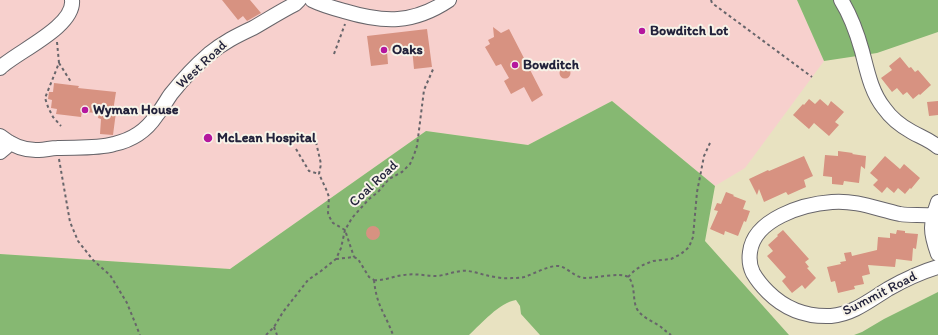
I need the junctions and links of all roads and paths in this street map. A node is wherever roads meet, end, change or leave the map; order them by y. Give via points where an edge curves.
1 (72, 0) edge
2 (299, 0) edge
3 (312, 0) edge
4 (449, 0) edge
5 (711, 0) edge
6 (841, 0) edge
7 (346, 20) dead end
8 (56, 27) junction
9 (334, 54) dead end
10 (59, 63) junction
11 (434, 67) dead end
12 (0, 68) edge
13 (812, 77) dead end
14 (71, 82) dead end
15 (61, 126) dead end
16 (316, 142) dead end
17 (3, 143) edge
18 (710, 143) dead end
19 (938, 147) edge
20 (57, 148) junction
21 (296, 149) dead end
22 (319, 174) junction
23 (938, 202) edge
24 (934, 216) junction
25 (345, 230) junction
26 (938, 254) edge
27 (354, 257) junction
28 (336, 259) junction
29 (938, 267) edge
30 (628, 277) junction
31 (374, 280) junction
32 (274, 327) junction
33 (140, 335) edge
34 (266, 335) edge
35 (276, 335) edge
36 (393, 335) edge
37 (670, 335) edge

1 - 8 street via 70,12
2 - 20 street, West Road via 229,39 210,54 185,78 143,131 128,140 107,146
3 - 4 street via 362,16 386,20 420,15
5 - 13 path
6 - 19 street via 854,27 874,90 884,108 905,128
7 - 9 path
8 - 10 path
8 - 12 street
10 - 14 path
10 - 15 path via 45,98 54,118
11 - 25 path, Coal Road via 424,90 417,146 410,164 389,179 369,199
16 - 22 path via 321,164
17 - 20 street, West Road via 31,150
18 - 30 path via 704,156 697,192 693,237 689,246 682,254 670,260 653,261 643,265
20 - 33 path via 70,222 78,241 110,276 127,303
21 - 22 path via 309,171
22 - 25 path via 329,197 330,218 333,223
23 - 24 street
24 - 26 street via 932,236
24 - 29 street, Summit Road via 902,214 849,202 808,206 790,211 764,227 752,242 750,267 756,278 778,301 795,311 823,316 851,311 896,285
25 - 27 path
25 - 28 path, Coal Road
27 - 28 path
27 - 31 path
28 - 32 path via 308,280
30 - 31 path via 618,275 586,278 574,275 561,266 555,266 510,279 461,271 437,276 404,275
30 - 37 path via 633,288 636,308
31 - 36 path via 380,308
32 - 34 path
32 - 35 path

